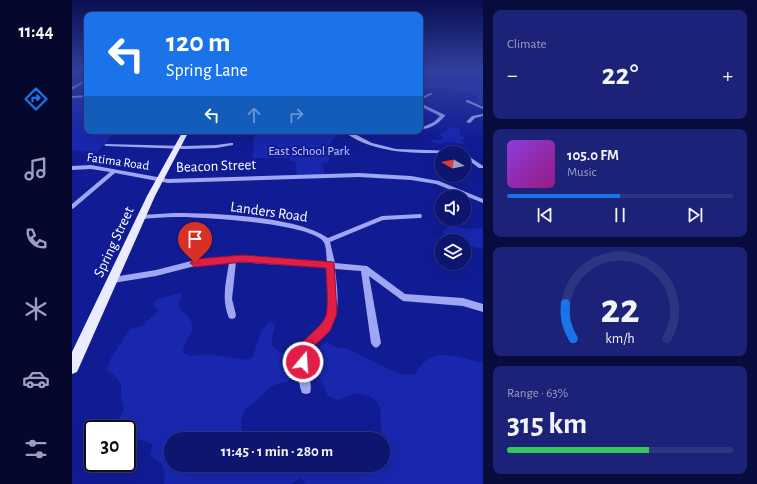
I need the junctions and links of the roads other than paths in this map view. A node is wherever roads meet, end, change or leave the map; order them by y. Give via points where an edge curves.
1 (431, 94) dead end
2 (84, 96) edge
3 (72, 97) edge
4 (423, 98) edge
5 (468, 101) dead end
6 (423, 106) edge
7 (483, 108) edge
8 (429, 109) junction
9 (423, 111) edge
10 (483, 115) edge
11 (468, 122) dead end
12 (425, 128) dead end
13 (184, 134) edge
14 (351, 134) edge
15 (231, 144) dead end
16 (106, 145) dead end
17 (178, 146) junction
18 (435, 152) edge
19 (471, 160) edge
20 (481, 167) dead end
21 (72, 168) edge
22 (114, 171) junction
23 (160, 180) junction
24 (483, 201) edge
25 (72, 207) edge
26 (418, 216) dead end
27 (142, 217) junction
28 (326, 241) junction
29 (233, 259) junction
30 (331, 265) junction
31 (364, 268) junction
32 (113, 280) junction
33 (483, 308) edge
34 (232, 315) dead end
35 (376, 343) dead end
36 (72, 367) edge
37 (306, 389) dead end

1 - 4 street
2 - 3 street
5 - 7 street
6 - 8 street
8 - 9 street
8 - 12 street via 443,116
10 - 11 street
13 - 17 main road, Spring Street
14 - 18 street via 391,150
15 - 17 street
16 - 17 street
17 - 23 main road, Spring Street
19 - 20 street
21 - 22 street, Fatima Road via 91,167
22 - 23 street, Fatima Road
22 - 25 street
23 - 24 street, Beacon Street via 359,175 411,178 437,182
23 - 27 main road, Spring Street
26 - 28 street via 382,218
27 - 28 street, Landers Road via 188,215 274,224 309,230 319,234
27 - 32 main road, Spring Street
28 - 30 street via 331,253
29 - 30 street
29 - 32 street via 195,263
29 - 34 street via 228,299
30 - 31 street
30 - 37 street via 332,314 326,327 310,341 304,352
31 - 33 street via 401,296 463,302
31 - 35 street
32 - 36 main road, Spring Street

